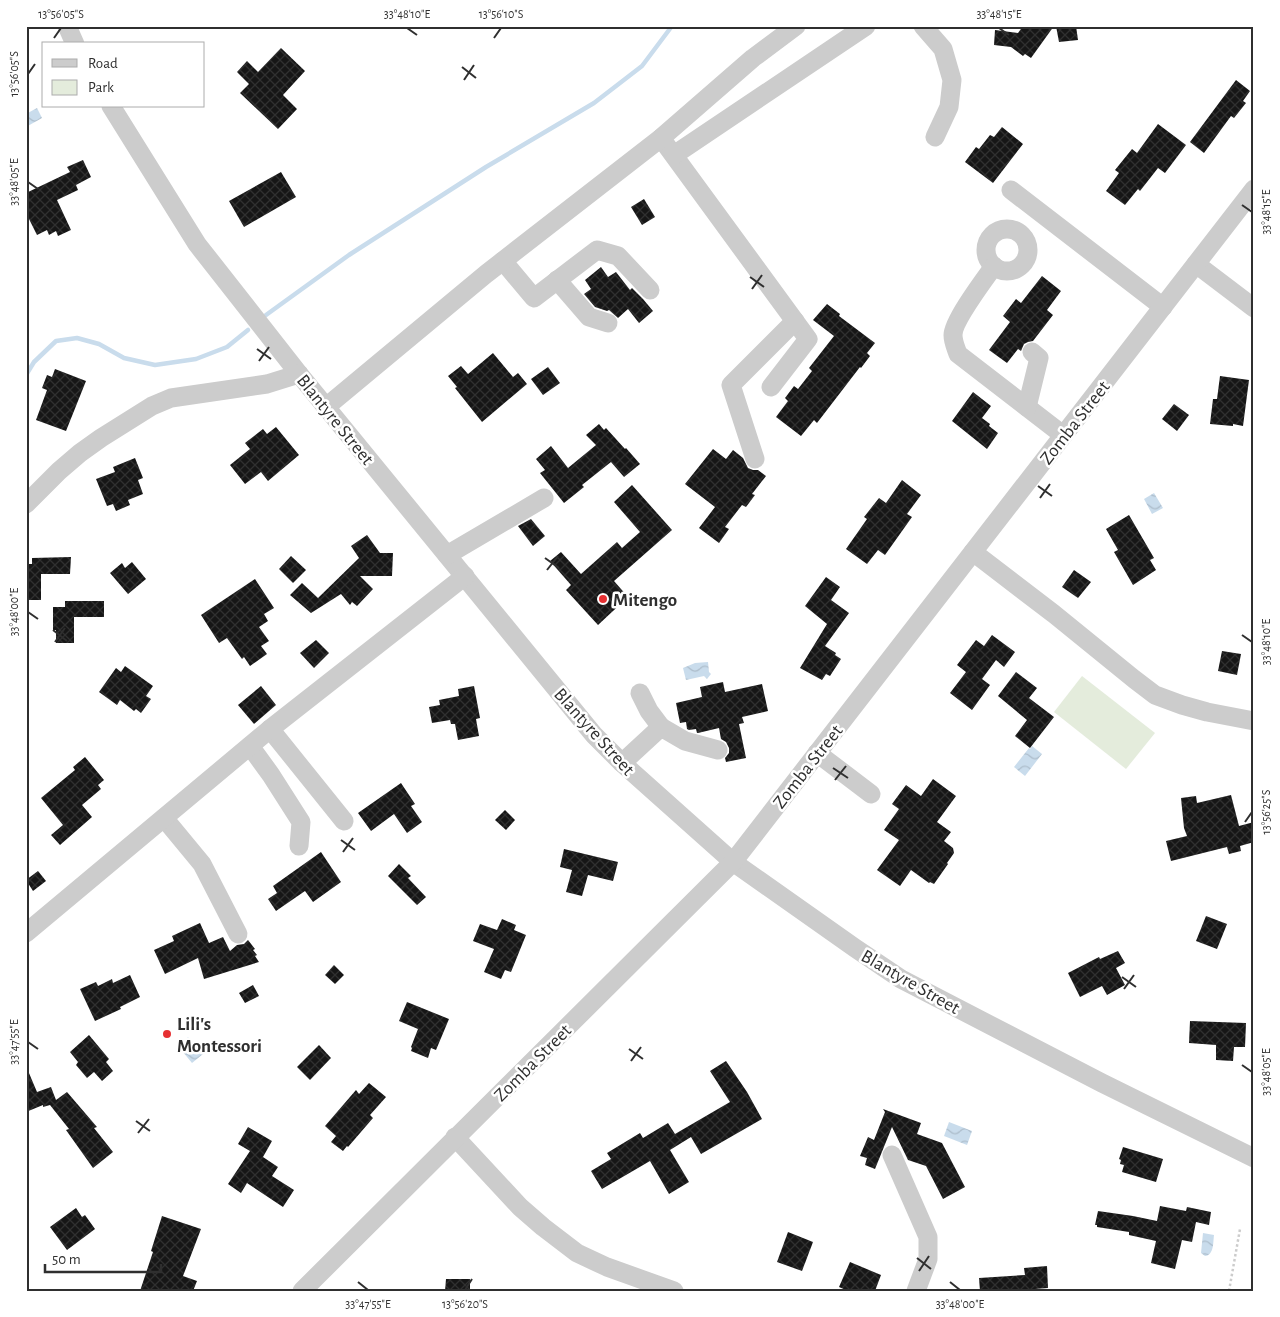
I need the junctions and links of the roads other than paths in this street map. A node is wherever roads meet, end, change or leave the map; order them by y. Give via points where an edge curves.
1 (67, 26) edge
2 (796, 26) edge
3 (866, 26) edge
4 (922, 26) edge
5 (74, 42) edge
6 (112, 108) edge
7 (935, 137) dead end
8 (661, 138) junction
9 (674, 155) junction
10 (1254, 189) edge
11 (1011, 190) dead end
12 (502, 261) junction
13 (1196, 264) junction
14 (994, 266) dead end
15 (557, 280) junction
16 (650, 290) dead end
17 (1163, 307) junction
18 (1254, 308) edge
19 (793, 318) junction
20 (608, 323) dead end
21 (1032, 352) dead end
22 (299, 374) junction
23 (771, 387) dead end
24 (326, 407) junction
25 (1028, 407) junction
26 (1063, 435) junction
27 (756, 459) dead end
28 (544, 498) dead end
29 (26, 504) edge
30 (973, 552) junction
31 (447, 555) junction
32 (465, 576) junction
33 (640, 694) dead end
34 (1254, 721) edge
35 (661, 727) junction
36 (270, 729) junction
37 (250, 746) junction
38 (718, 750) dead end
39 (817, 753) junction
40 (622, 763) junction
41 (871, 794) dead end
42 (164, 818) junction
43 (344, 821) dead end
44 (299, 846) dead end
45 (733, 862) junction
46 (26, 932) edge
47 (238, 934) dead end
48 (455, 1138) junction
49 (892, 1155) dead end
50 (1254, 1158) edge
51 (302, 1291) edge
52 (674, 1291) edge
53 (916, 1291) edge

1 - 5 street
2 - 8 street via 753,58
3 - 9 street
4 - 7 street via 943,49 952,80 949,107
6 - 22 street, Blantyre Street via 197,244
8 - 9 street
8 - 12 street
9 - 19 street
10 - 13 street, Zomba Street
11 - 17 street
12 - 15 street via 534,298
12 - 24 street
13 - 17 street, Zomba Street
13 - 18 street
14 - 25 street via 960,316 952,334 954,344 958,354
15 - 16 street via 597,250 618,256
15 - 20 street via 589,317
17 - 26 street, Zomba Street
19 - 23 street via 808,339
19 - 27 street via 731,385
21 - 25 street via 1039,358
22 - 24 street, Blantyre Street
22 - 29 street via 267,384 171,398 152,406 80,453
24 - 31 street, Blantyre Street
25 - 26 street
26 - 30 street, Zomba Street
28 - 31 street
30 - 34 street via 1155,695 1207,712
30 - 39 street, Zomba Street
31 - 32 street, Blantyre Street
32 - 36 street
32 - 40 street, Blantyre Street via 588,727
33 - 35 street
35 - 38 street via 685,741
35 - 40 street
36 - 37 street
36 - 43 street
37 - 42 street
37 - 44 street via 301,822
39 - 41 street
39 - 45 street, Zomba Street
40 - 45 street, Blantyre Street
42 - 46 street
42 - 47 street via 202,864
45 - 48 street, Zomba Street
45 - 50 street, Blantyre Street via 901,979
48 - 51 street, Zomba Street
48 - 52 street via 520,1207 577,1253
49 - 53 street via 928,1237 928,1259

